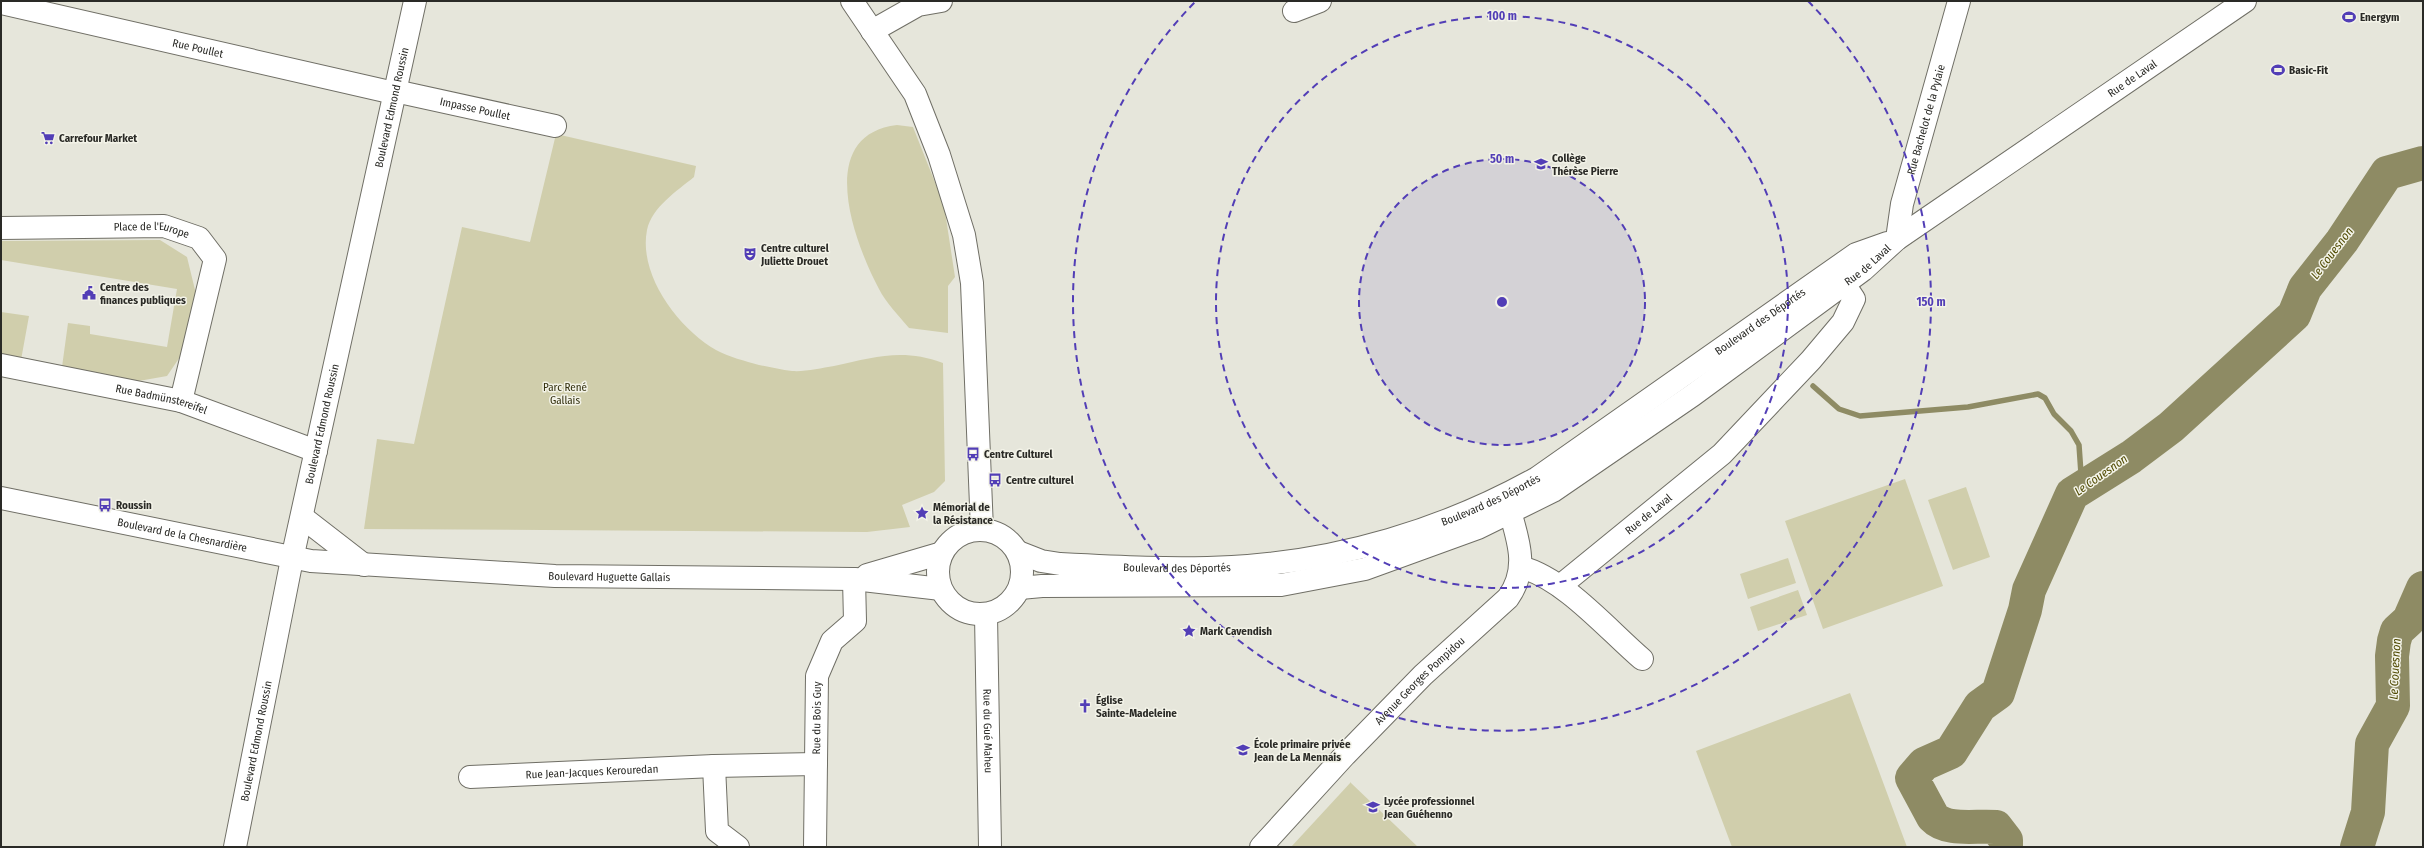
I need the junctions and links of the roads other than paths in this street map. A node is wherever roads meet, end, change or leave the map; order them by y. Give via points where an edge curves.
1 (415, 1) edge
2 (852, 1) edge
3 (941, 1) edge
4 (1320, 1) edge
5 (1959, 1) edge
6 (2245, 1) edge
7 (1, 3) edge
8 (1294, 11) dead end
9 (872, 31) junction
10 (395, 92) junction
11 (555, 126) dead end
12 (1, 228) edge
13 (1897, 239) junction
14 (1844, 284) junction
15 (1, 366) edge
16 (181, 401) junction
17 (316, 451) junction
18 (1, 498) edge
19 (1508, 504) junction
20 (302, 517) junction
21 (982, 530) junction
22 (1018, 552) junction
23 (942, 553) junction
24 (292, 559) junction
25 (364, 565) junction
26 (1521, 568) junction
27 (854, 579) junction
28 (1560, 586) junction
29 (1020, 588) junction
30 (941, 590) junction
31 (986, 615) junction
32 (1642, 659) dead end
33 (816, 764) junction
34 (714, 766) junction
35 (470, 777) dead end
36 (235, 847) edge
37 (738, 847) edge
38 (815, 847) edge
39 (990, 847) edge
40 (1261, 847) edge

1 - 10 street, Boulevard Edmond Roussin
2 - 9 street
3 - 9 street via 918,5
4 - 8 street
5 - 13 street, Rue Bachelot de la Pylaie via 1902,204
6 - 13 street, Rue de Laval
7 - 10 street, Rue Poullet
9 - 21 street via 915,94 939,155 964,235 972,283
10 - 11 street, Impasse Poullet
10 - 17 street, Boulevard Edmond Roussin
12 - 16 street, Place de l'Europe via 164,226 199,238 215,259
13 - 14 street, Rue de Laval
13 - 19 street, Boulevard des Déportés via 1856,254
14 - 19 street, Boulevard des Déportés via 1693,395 1553,491
14 - 28 street, Rue de Laval via 1854,299 1843,322 1782,392 1722,454
15 - 16 street, Rue Badmünstereifel
16 - 17 street, Rue Badmünstereifel
17 - 20 street, Boulevard Edmond Roussin
18 - 24 street, Boulevard de la Chesnardière
19 - 22 street, Boulevard des Déportés via 1465,513 1394,539 1299,560 1273,563 1232,567 1096,566 1041,561
19 - 26 street, Avenue Georges Pompidou
19 - 29 street, Boulevard des Déportés via 1471,531 1365,569 1282,585
20 - 24 street, Boulevard Edmond Roussin
20 - 25 street
21 - 22 street via 1003,536
21 - 23 street via 966,532 952,540
22 - 29 street via 1023,576
23 - 27 street, Boulevard Huguette Gallais
23 - 30 street via 938,571
24 - 25 street, Boulevard Huguette Gallais
24 - 36 street, Boulevard Edmond Roussin
25 - 27 street, Boulevard Huguette Gallais via 555,576
26 - 28 street via 1535,571
26 - 40 street, Avenue Georges Pompidou via 1515,588 1508,598 1422,675
27 - 30 street, Boulevard Huguette Gallais
27 - 33 street, Rue du Bois Guy via 855,621 832,641 817,676
28 - 32 street
29 - 31 street via 1012,601 1000,610
30 - 31 street via 948,601 959,610 972,615
31 - 39 street, Rue du Gué Maheu
33 - 34 street, Rue Jean-Jacques Kerouredan
33 - 38 street, Rue du Bois Guy
34 - 35 street, Rue Jean-Jacques Kerouredan
34 - 37 street via 717,831

